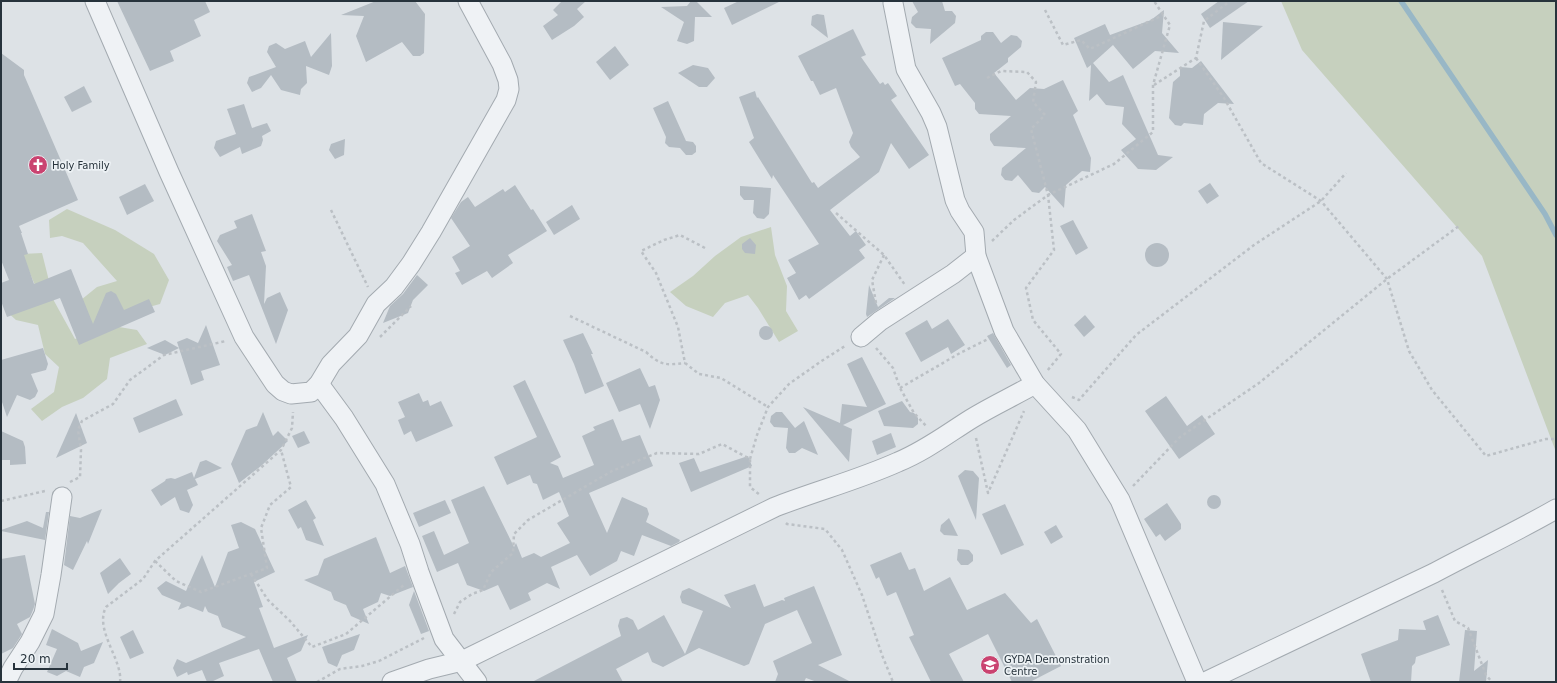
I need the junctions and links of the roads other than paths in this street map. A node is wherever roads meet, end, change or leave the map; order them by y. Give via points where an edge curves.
1 (95, 1) edge
2 (468, 1) edge
3 (893, 3) dead end
4 (976, 256) junction
5 (861, 337) road end
6 (319, 384) junction
7 (1035, 384) junction
8 (60, 492) road end
9 (1556, 509) edge
10 (462, 661) junction
11 (6, 682) edge
12 (392, 682) edge
13 (477, 682) edge
14 (1197, 682) edge
15 (1205, 682) edge

1 - 6 street via 244,337 275,384 283,391 291,394 311,392
2 - 6 street via 504,69 509,89 506,100 427,239 394,287 376,304 358,336 330,364
3 - 4 street via 906,69 932,113 956,200 974,232
4 - 5 street via 953,274 880,321
4 - 7 street via 1004,331
6 - 10 street via 344,418 385,484 410,544 440,630
7 - 10 street via 899,462 775,507
7 - 14 street via 1077,430 1120,500
8 - 11 street via 44,614
9 - 15 street via 1434,573
10 - 12 street
10 - 13 street

